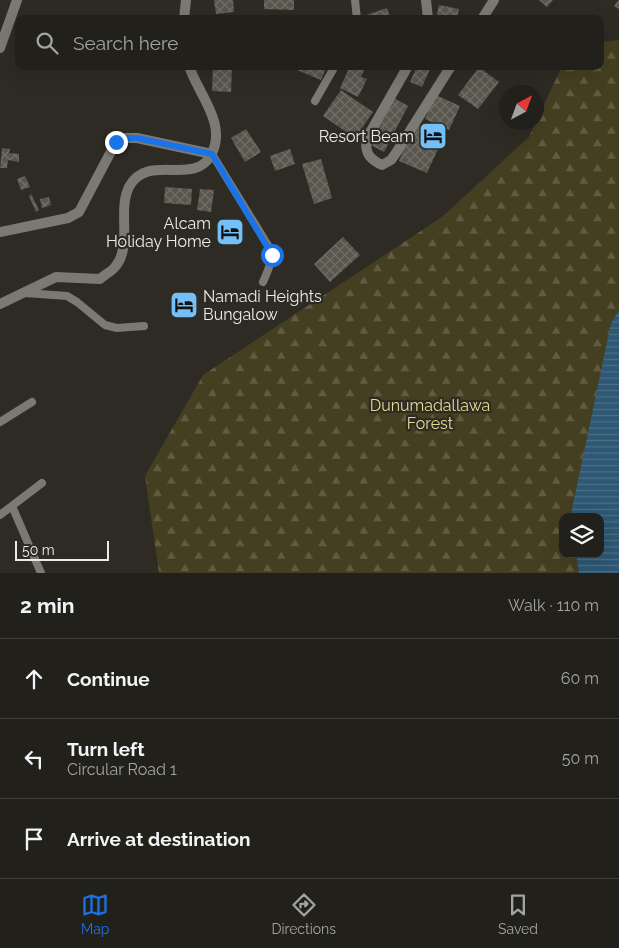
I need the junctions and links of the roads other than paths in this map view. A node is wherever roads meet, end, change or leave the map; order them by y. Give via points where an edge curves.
1 (17, 0) edge
2 (186, 0) edge
3 (355, 0) edge
4 (426, 0) edge
5 (494, 0) edge
6 (184, 15) edge
7 (357, 15) edge
8 (428, 15) edge
9 (485, 15) edge
10 (0, 48) edge
11 (192, 70) edge
12 (333, 70) edge
13 (406, 70) edge
14 (449, 70) edge
15 (315, 101) dead end
16 (212, 154) junction
17 (0, 232) edge
18 (263, 282) dead end
19 (25, 293) junction
20 (0, 304) edge
21 (144, 326) dead end
22 (32, 402) dead end
23 (0, 422) edge
24 (42, 483) dead end
25 (12, 506) junction
26 (0, 515) edge
27 (41, 573) edge

1 - 10 street
2 - 6 street
3 - 7 lane
4 - 8 street
5 - 9 street
11 - 16 street via 214,118 216,135
12 - 15 lane
13 - 14 street via 368,138 366,151 371,160 382,165 396,154
16 - 17 street via 126,138 116,142 79,212 68,218
16 - 18 lane via 269,247 271,264
16 - 19 street via 204,164 192,170 154,169 140,174 130,184 124,198 123,250 115,267 100,279 56,277
19 - 20 street
19 - 21 lane via 67,296 105,325 117,328
22 - 23 lane
24 - 25 lane
25 - 26 lane
25 - 27 lane

